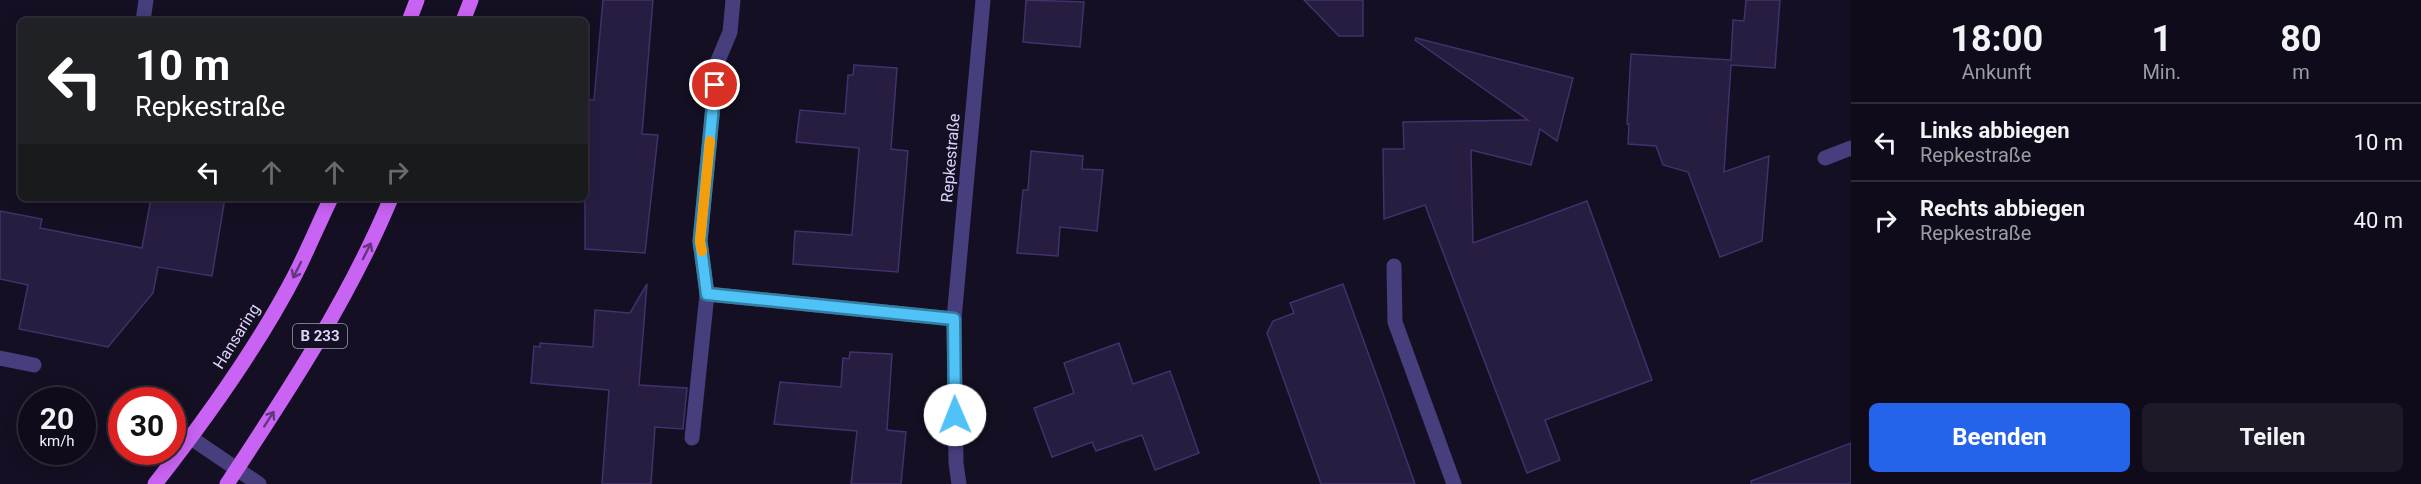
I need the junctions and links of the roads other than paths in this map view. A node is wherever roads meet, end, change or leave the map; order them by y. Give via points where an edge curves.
1 (146, 0) edge
2 (417, 0) edge
3 (471, 0) edge
4 (733, 0) edge
5 (983, 0) edge
6 (143, 18) edge
7 (410, 18) edge
8 (464, 18) edge
9 (1851, 148) edge
10 (1824, 158) dead end
11 (330, 201) edge
12 (390, 201) edge
13 (1394, 266) dead end
14 (707, 294) junction
15 (954, 319) junction
16 (0, 358) edge
17 (34, 364) dead end
18 (191, 438) junction
19 (692, 438) dead end
20 (237, 468) junction
21 (155, 484) edge
22 (227, 484) edge
23 (259, 484) edge
24 (959, 484) edge
25 (1454, 484) edge

1 - 6 street
2 - 7 main road
3 - 8 main road
4 - 14 street via 730,32 717,63 700,241
5 - 15 street, Repkestraße
9 - 10 street
11 -> 18 main road, Hansaring / B 233 via 295,274
20 -> 12 main road, B 233 via 302,368
13 - 25 street via 1395,322
14 - 15 street
14 - 19 street
15 - 24 street, Repkestraße
16 - 17 street
18 - 20 street
18 - 21 main road, Hansaring / B 233
20 - 22 main road, B 233
20 - 23 street

